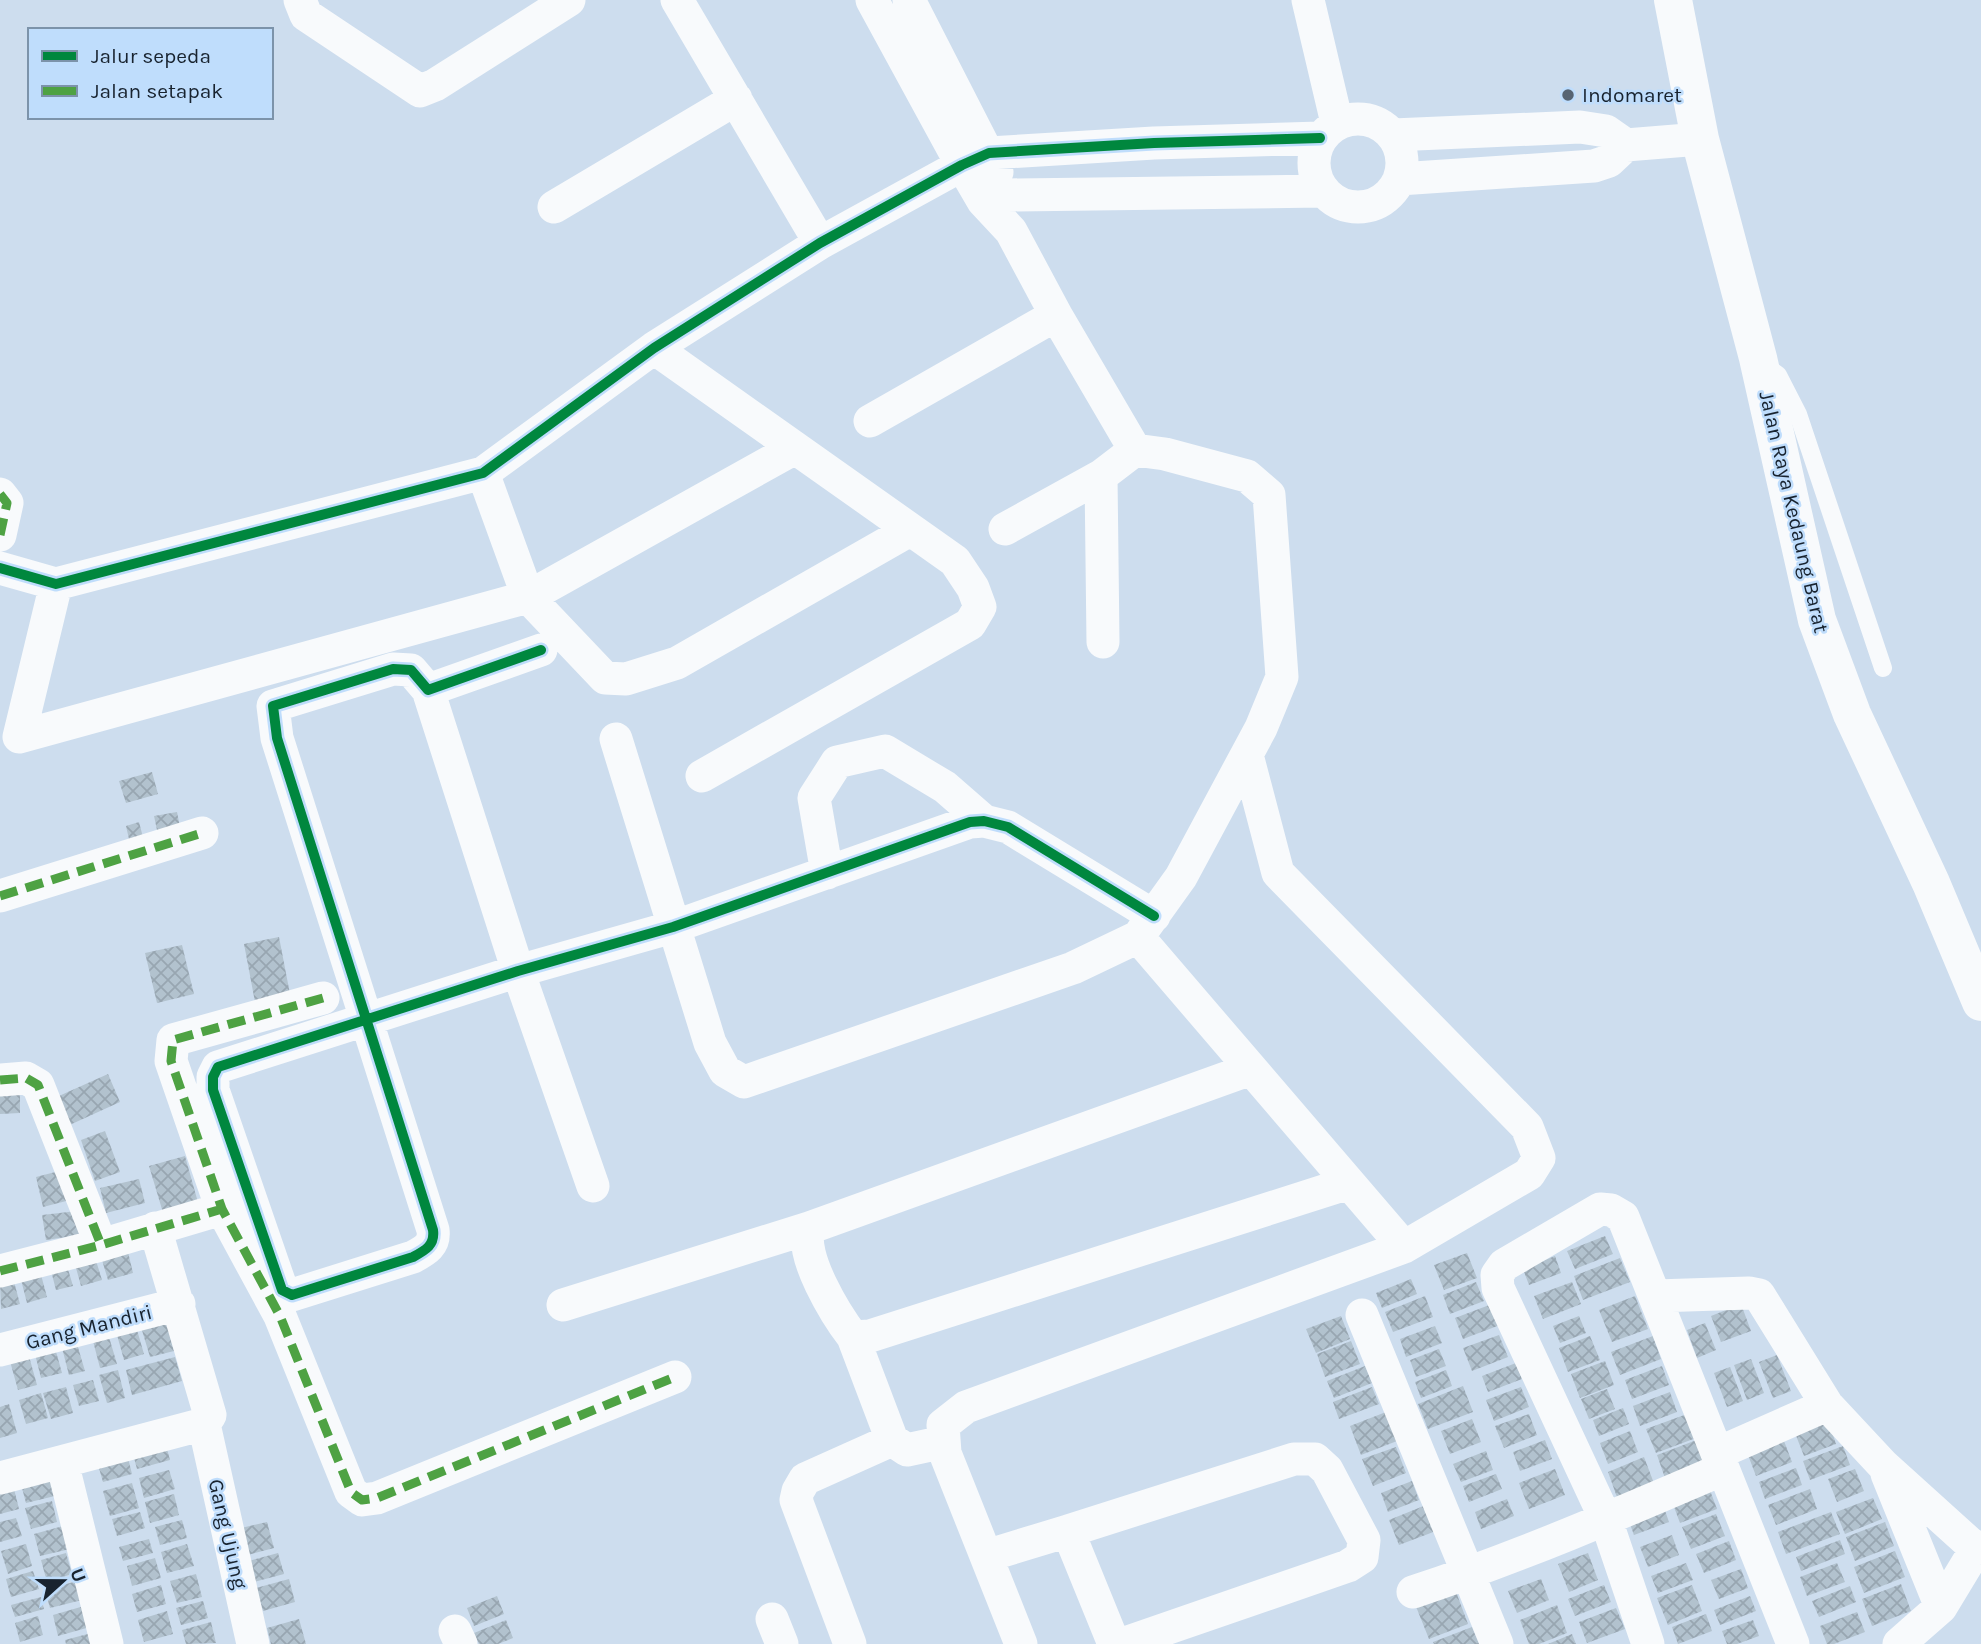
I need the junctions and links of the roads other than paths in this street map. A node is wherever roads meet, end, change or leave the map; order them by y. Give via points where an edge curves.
1 (300, 0) edge
2 (569, 0) edge
3 (677, 0) edge
4 (872, 0) edge
5 (909, 0) edge
6 (1308, 0) edge
7 (1673, 0) edge
8 (736, 99) junction
9 (1329, 130) junction
10 (1393, 135) junction
11 (1700, 139) junction
12 (1626, 145) junction
13 (1059, 149) junction
14 (975, 159) junction
15 (1399, 179) junction
16 (1322, 191) junction
17 (1066, 194) junction
18 (996, 198) junction
19 (554, 207) dead end
20 (820, 243) junction
21 (1056, 315) junction
22 (654, 348) junction
23 (1758, 358) junction
24 (870, 421) dead end
25 (795, 448) junction
26 (1135, 450) junction
27 (483, 473) junction
28 (1101, 476) junction
29 (0, 494) edge
30 (1005, 528) dead end
31 (910, 530) junction
32 (0, 535) edge
33 (0, 568) edge
34 (56, 584) junction
35 (528, 597) junction
36 (1103, 642) dead end
37 (541, 650) dead end
38 (1883, 668) dead end
39 (428, 690) junction
40 (1259, 731) junction
41 (616, 739) dead end
42 (702, 776) dead end
43 (984, 821) junction
44 (202, 833) dead end
45 (827, 873) junction
46 (0, 896) edge
47 (1146, 926) junction
48 (673, 927) junction
49 (517, 971) junction
50 (323, 998) dead end
51 (1981, 1002) edge
52 (367, 1020) junction
53 (1251, 1069) junction
54 (0, 1080) edge
55 (1349, 1183) junction
56 (593, 1186) dead end
57 (222, 1209) junction
58 (155, 1228) junction
59 (809, 1228) junction
60 (101, 1245) junction
61 (1404, 1247) junction
62 (0, 1271) edge
63 (1656, 1296) junction
64 (178, 1304) junction
65 (564, 1305) dead end
66 (1362, 1315) dead end
67 (853, 1337) junction
68 (0, 1350) edge
69 (675, 1377) dead end
70 (1827, 1405) junction
71 (204, 1424) junction
72 (892, 1440) junction
73 (944, 1443) junction
74 (1721, 1461) junction
75 (62, 1462) junction
76 (1883, 1465) junction
77 (0, 1478) edge
78 (1605, 1520) junction
79 (1069, 1531) junction
80 (1978, 1548) edge
81 (986, 1556) junction
82 (1469, 1574) junction
83 (1413, 1592) dead end
84 (1941, 1607) junction
85 (107, 1644) edge
86 (253, 1644) edge
87 (850, 1644) edge
88 (1021, 1644) edge
89 (1114, 1644) edge
90 (1122, 1644) edge
91 (1497, 1644) edge
92 (1648, 1644) edge
93 (1793, 1644) edge
94 (1899, 1644) edge

1 - 2 street via 306,15 420,90
3 - 8 street
4 - 14 street
5 - 14 street
6 - 9 street
7 - 11 street, Jalan Raya Kedaung Barat
8 - 19 street
8 - 20 street
9 - 10 street via 1352,118 1367,119
9 - 13 street
9 - 16 street via 1313,156 1314,174
10 - 12 street via 1580,127 1606,131
10 - 15 street via 1400,149
11 - 12 street
11 - 23 street, Jalan Raya Kedaung Barat
12 - 15 street via 1609,161 1594,166
13 - 14 street
13 - 17 street
14 - 18 street
14 - 20 street
15 - 16 street via 1391,193 1364,208 1341,204
16 - 17 street
17 - 18 street
18 - 21 street
20 - 22 street
21 - 24 street
21 - 26 street
22 - 25 street
22 - 27 street
23 - 38 lane via 1778,376 1798,414
23 - 51 street, Jalan Raya Kedaung Barat via 1817,620 1852,714
25 - 31 street
25 - 35 street
26 - 28 street
26 - 40 street via 1247,476 1269,495 1282,677
27 - 34 street
27 - 35 street
28 - 30 street
28 - 36 street
29 - 32 street via 8,503
31 - 35 street via 677,663 626,679 605,678
31 - 42 street via 955,561 973,588 980,607 971,624
33 - 34 street
34 - 35 street via 19,737
37 - 39 street
39 - 49 street
39 - 52 street via 411,670 393,669 273,706 277,738
40 - 47 street via 1181,877
40 - 61 street via 1278,873 1527,1127 1539,1158 1529,1174
41 - 48 street
43 - 45 street via 950,828
43 - 45 street via 944,788 885,751 837,762 814,798
43 - 47 street via 1008,827
44 - 46 street
45 - 48 street
47 - 48 street via 1073,968 744,1082 725,1071 710,1043
47 - 53 street
48 - 49 street
49 - 52 street
49 - 56 street
50 - 57 street via 173,1040 171,1061
52 - 52 street via 218,1067 212,1077 272,1264 282,1290 292,1295 413,1257 426,1250 434,1238
53 - 55 street
53 - 59 street
54 - 60 street via 26,1078 38,1085
55 - 61 street
55 - 67 street via 870,1336
57 - 58 street
57 - 69 street via 280,1316 351,1492 362,1500 377,1498
58 - 60 street
58 - 64 street, Gang Ujung
59 - 65 street
59 - 67 street via 810,1259
60 - 62 street
61 - 73 street via 966,1407 943,1424
63 - 70 street via 1759,1295
63 - 74 street
63 - 78 street via 1623,1217 1611,1210 1600,1209 1504,1265 1497,1275 1498,1288
64 - 68 street, Gang Mandiri
64 - 71 street, Gang Ujung via 210,1415
66 - 82 street
67 - 72 street
70 - 74 street
70 - 76 street
71 - 75 street
71 - 86 street, Gang Ujung
72 - 73 street via 907,1450
72 - 87 street via 805,1479 797,1490 796,1500
73 - 81 street
74 - 78 street
74 - 93 street
75 - 77 street
75 - 85 street
76 - 80 street
76 - 84 street
78 - 82 street
78 - 92 street
79 - 81 street
79 - 89 street
79 - 90 street via 1294,1459 1315,1459 1327,1470 1364,1541 1362,1557 1348,1566
80 - 84 street
81 - 88 street
82 - 83 street
82 - 91 street
84 - 94 street

